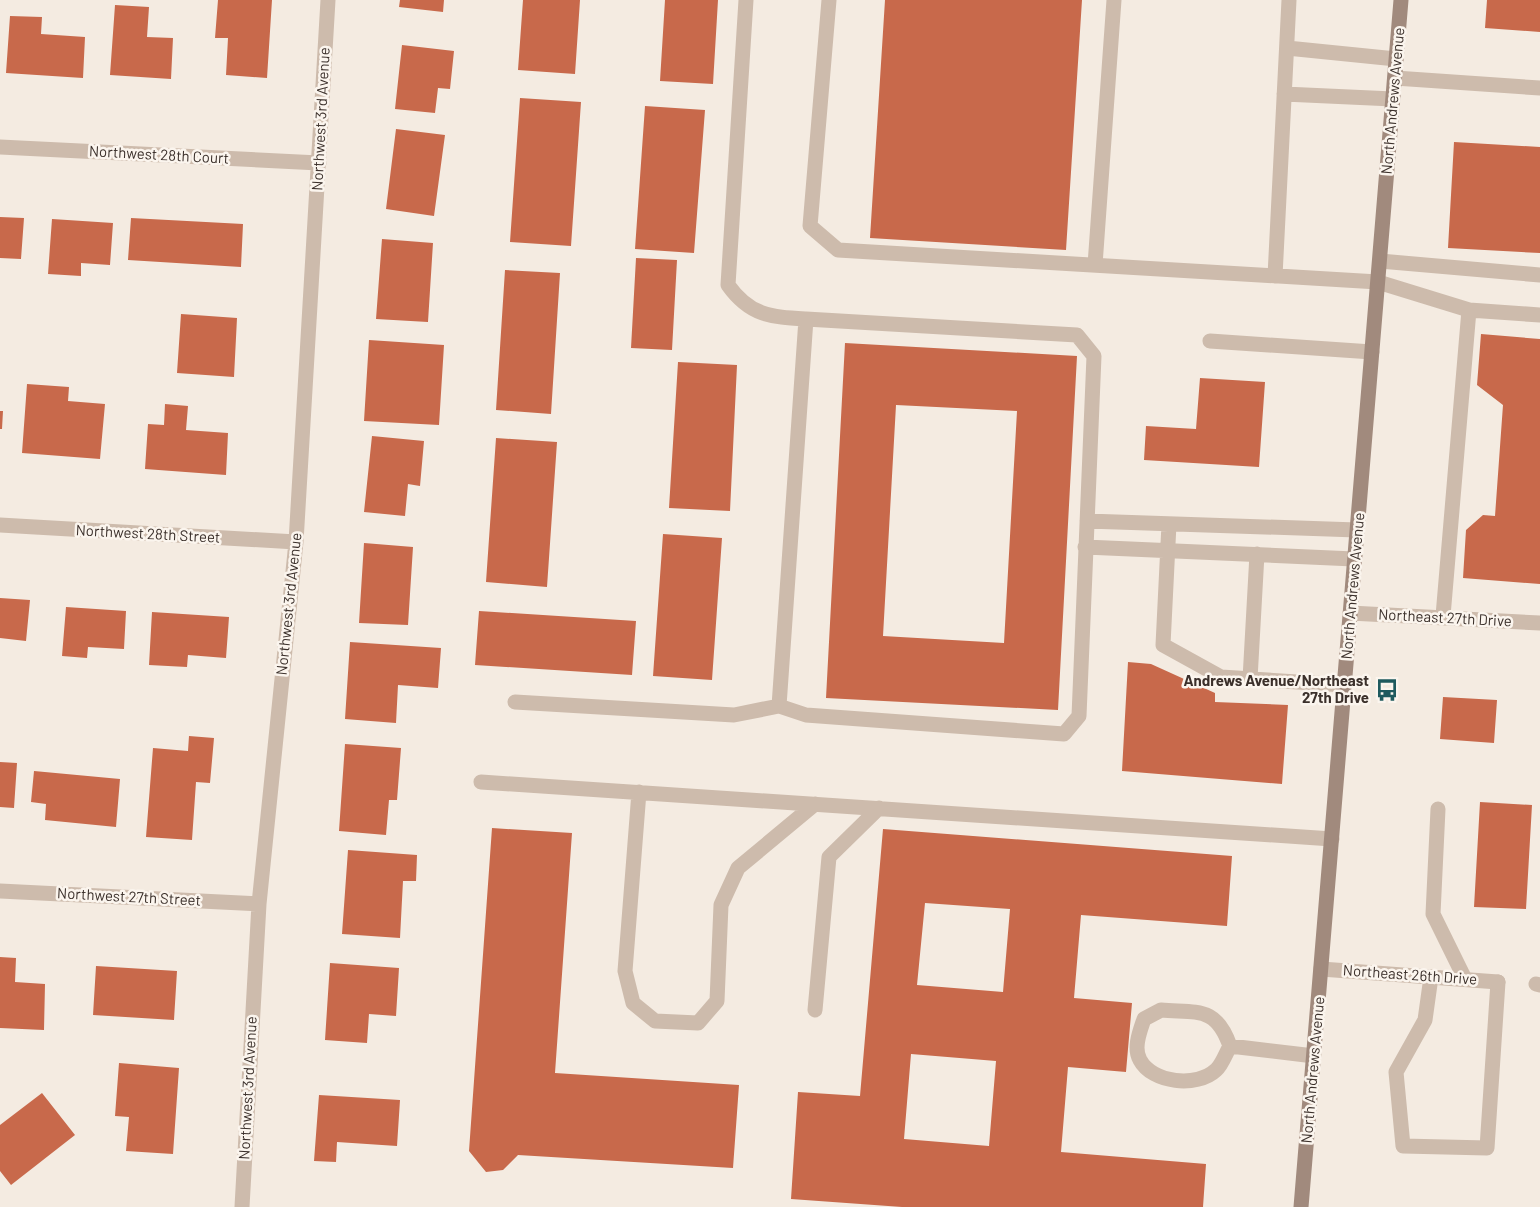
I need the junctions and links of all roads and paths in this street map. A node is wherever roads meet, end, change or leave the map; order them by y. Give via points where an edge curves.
1 (328, 0) edge
2 (746, 0) edge
3 (829, 0) edge
4 (1114, 0) edge
5 (1289, 0) edge
6 (1401, 0) edge
7 (1287, 48) junction
8 (1396, 59) junction
9 (1395, 78) junction
10 (1540, 88) edge
11 (1284, 94) junction
12 (1393, 99) junction
13 (0, 147) edge
14 (319, 163) junction
15 (1380, 261) junction
16 (1095, 266) junction
17 (1540, 275) edge
18 (1275, 276) junction
19 (1378, 282) junction
20 (1469, 310) junction
21 (1540, 315) edge
22 (806, 319) junction
23 (1210, 341) dead end
24 (1372, 352) junction
25 (1087, 521) junction
26 (1169, 524) junction
27 (0, 525) edge
28 (1358, 530) junction
29 (296, 542) junction
30 (1085, 547) junction
31 (1168, 550) junction
32 (1257, 554) junction
33 (1354, 559) junction
34 (1350, 613) junction
35 (1443, 616) junction
36 (1540, 623) edge
37 (1250, 679) junction
38 (1344, 686) junction
39 (515, 702) dead end
40 (779, 706) junction
41 (481, 782) dead end
42 (639, 792) junction
43 (815, 804) junction
44 (879, 808) junction
45 (1438, 809) dead end
46 (1332, 839) junction
47 (0, 891) edge
48 (259, 904) junction
49 (1321, 969) junction
50 (1431, 977) junction
51 (1465, 979) junction
52 (815, 1010) dead end
53 (1230, 1046) junction
54 (1314, 1056) junction
55 (242, 1207) edge
56 (1301, 1207) edge

1 - 14 street, Northwest 3rd Avenue
2 - 22 street via 728,285 741,303 770,317
3 - 16 street via 810,226 838,250
4 - 16 street
5 - 7 street
6 - 8 main road, North Andrews Avenue
7 - 8 street
7 - 11 street
8 - 9 main road, North Andrews Avenue
9 - 10 street
9 - 12 main road, North Andrews Avenue
11 - 12 street
11 - 18 street
12 - 15 main road, North Andrews Avenue
13 - 14 street, Northwest 28th Court
14 - 29 street, Northwest 3rd Avenue
15 - 17 street
15 - 19 main road, North Andrews Avenue
16 - 18 street
18 - 19 street
19 - 20 street
19 - 24 main road, North Andrews Avenue
20 - 21 street
20 - 35 street
22 - 25 street via 1077,335 1094,356
22 - 40 street
23 - 24 street
24 - 28 main road, North Andrews Avenue
25 - 26 street
25 - 30 street
26 - 28 street
26 - 31 street
27 - 29 street, Northwest 28th Street
28 - 33 main road, North Andrews Avenue
29 - 48 street, Northwest 3rd Avenue
30 - 31 street
30 - 40 street via 1079,716 1064,734 806,716
31 - 32 street
31 - 37 street via 1163,645 1221,677
32 - 33 street
32 - 37 street
33 - 34 main road, North Andrews Avenue
34 - 35 street, Northeast 27th Drive
34 - 38 main road, North Andrews Avenue
35 - 36 street, Northeast 27th Drive
37 - 38 street
38 - 46 main road, North Andrews Avenue
39 - 40 street via 734,715
41 - 42 street
42 - 43 street
42 - 43 street via 625,971 633,1003 655,1021 698,1023 717,1001 721,905 738,868
43 - 44 street
44 - 46 street
44 - 52 street via 829,857
45 - 51 street via 1433,915
46 - 49 main road, North Andrews Avenue
47 - 48 street, Northwest 27th Street
48 - 55 street, Northwest 3rd Avenue
49 - 50 street, Northeast 26th Drive
49 - 54 main road, North Andrews Avenue
50 - 51 street, Northeast 26th Drive
50 - 51 street, Northeast 26th Drive via 1425,1020 1396,1072 1403,1146 1486,1149 1498,982
53 - 53 street via 1223,1028 1208,1014 1161,1010 1144,1019 1137,1037 1138,1059 1152,1075 1172,1079 1199,1080 1216,1070
53 - 54 street
54 - 56 main road, North Andrews Avenue

